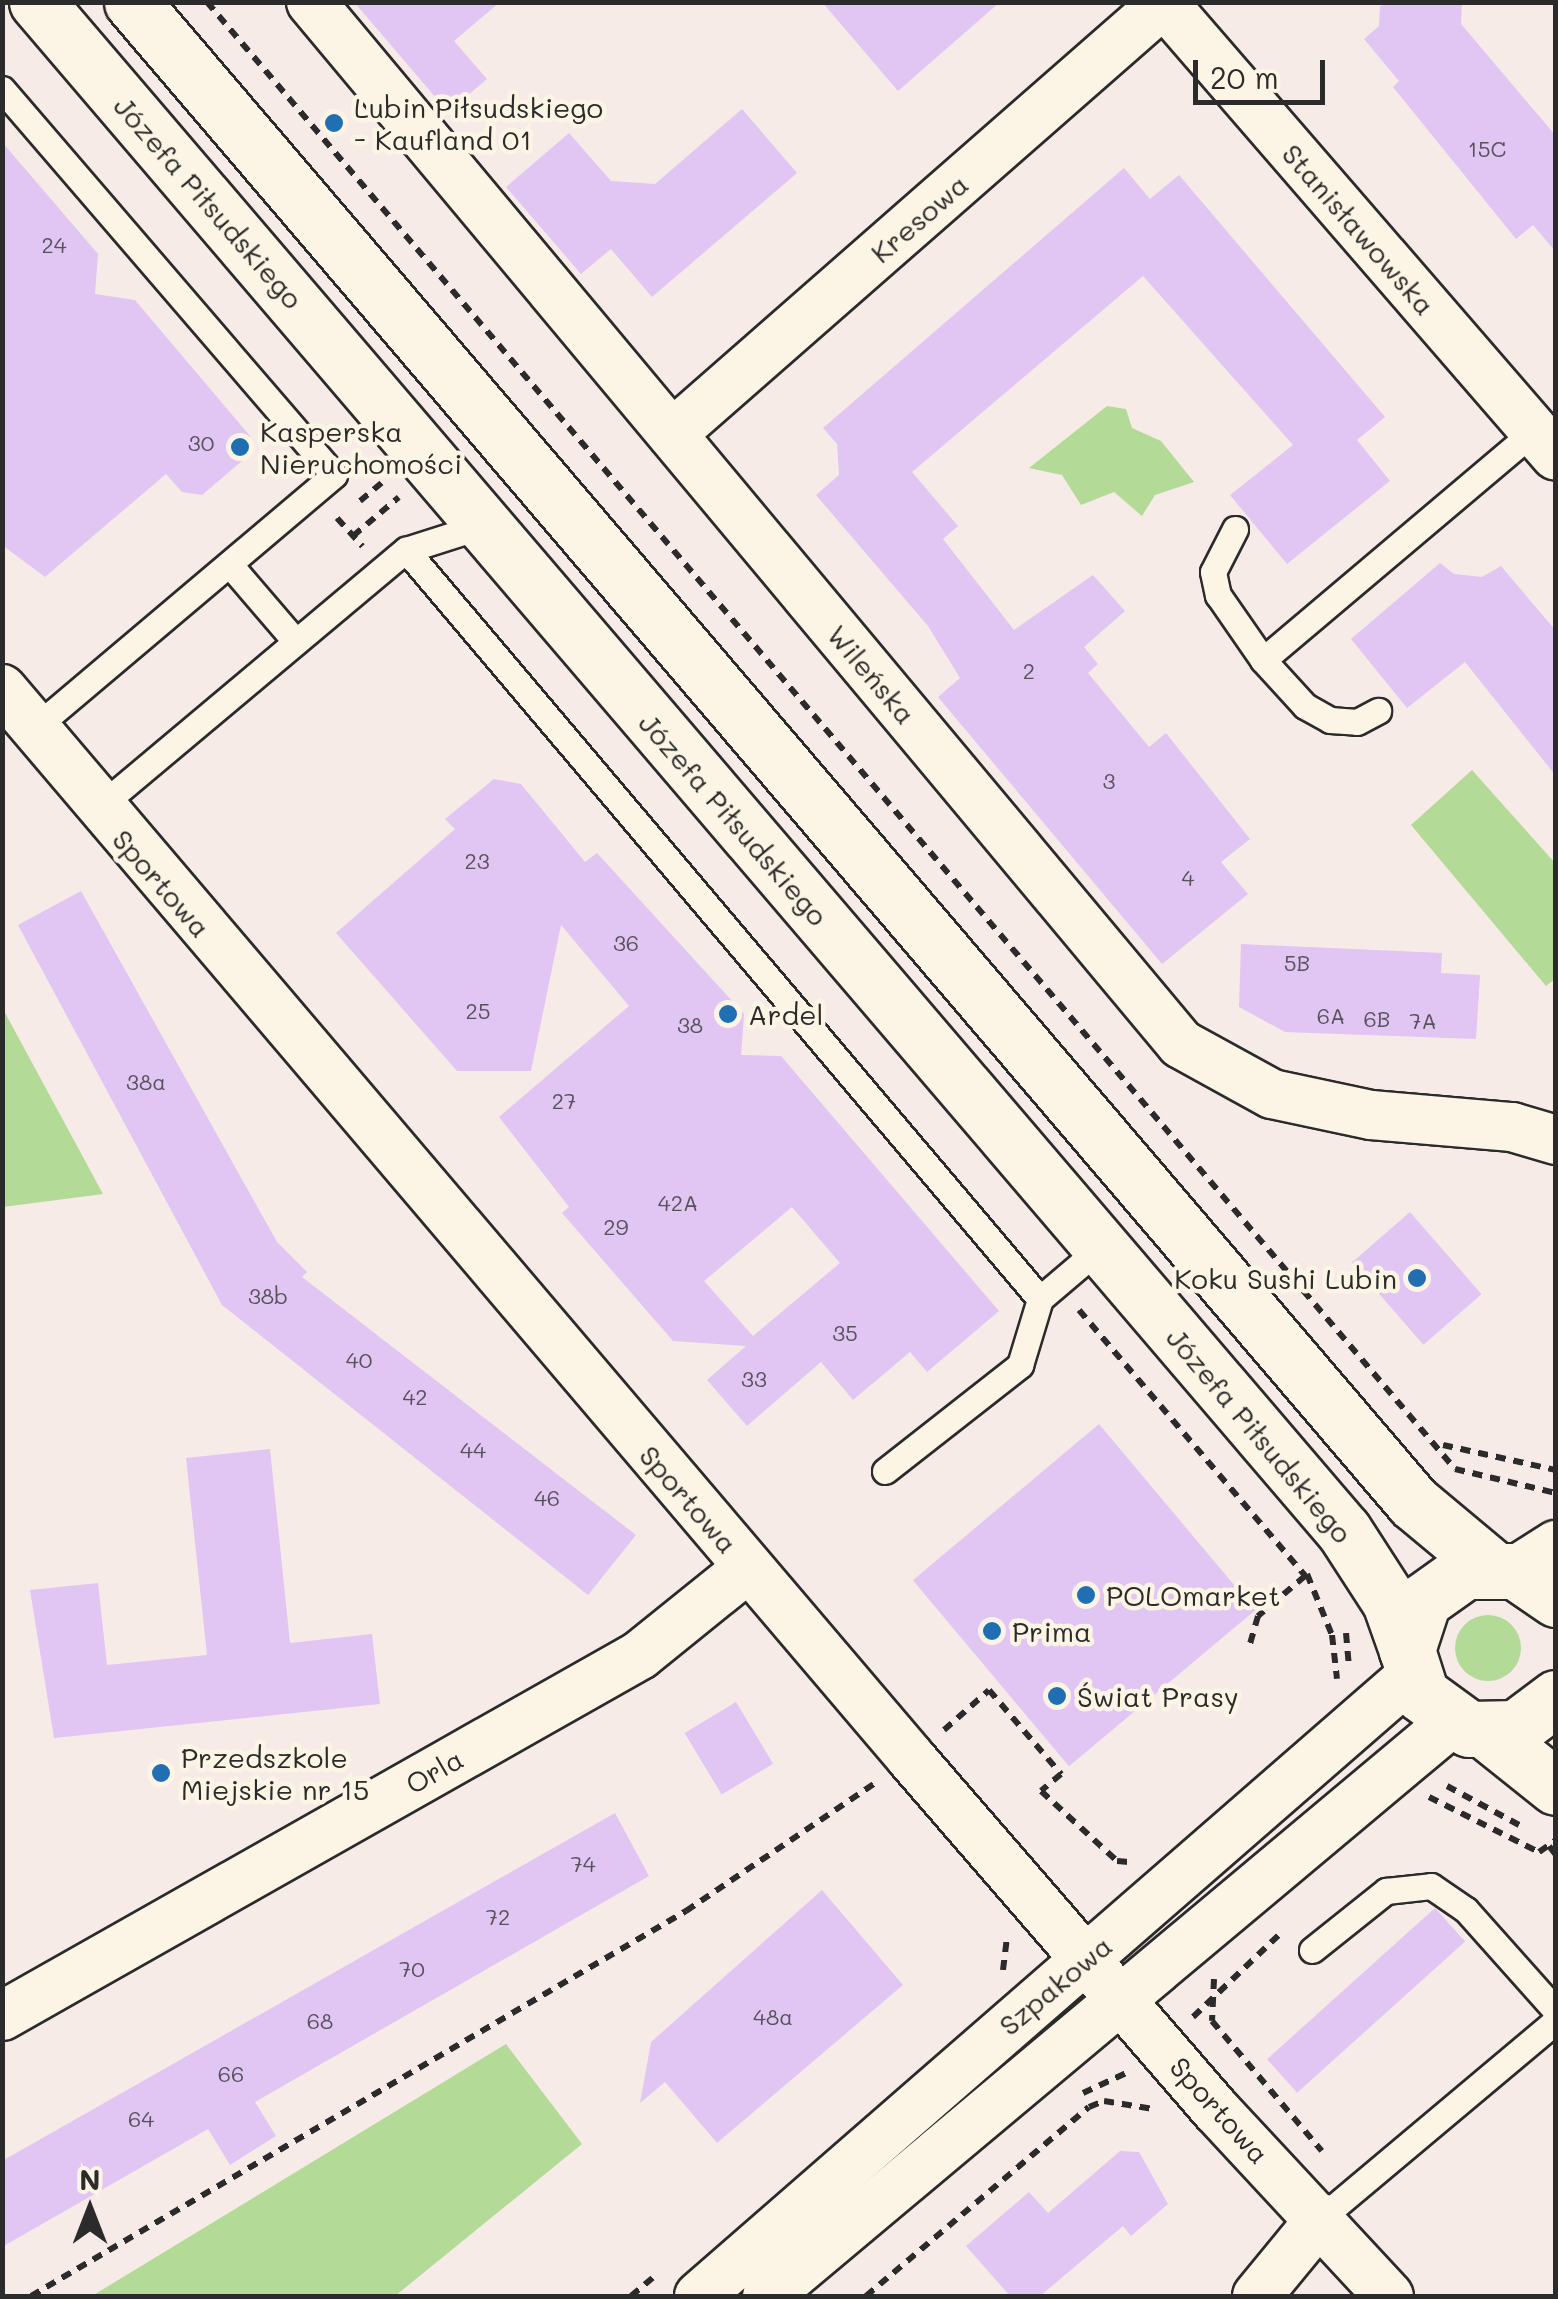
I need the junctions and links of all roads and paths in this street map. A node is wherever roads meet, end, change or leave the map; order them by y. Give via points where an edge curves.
1 (37, 2) edge
2 (132, 2) edge
3 (206, 2) edge
4 (311, 2) edge
5 (1164, 3) edge
6 (2, 90) edge
7 (672, 434) junction
8 (1544, 443) edge
9 (481, 526) junction
10 (1236, 529) dead end
11 (406, 550) junction
12 (230, 565) junction
13 (296, 642) junction
14 (1262, 660) junction
15 (2, 689) edge
16 (1378, 712) dead end
17 (35, 728) junction
18 (98, 808) junction
19 (1556, 1140) edge
20 (1101, 1246) junction
21 (1040, 1300) junction
22 (1443, 1445) junction
23 (1455, 1468) dead end
24 (1556, 1470) edge
25 (886, 1471) dead end
26 (748, 1568) junction
27 (1529, 1571) edge
28 (1410, 1663) junction
29 (1556, 1698) edge
30 (1469, 1727) junction
31 (911, 1758) junction
32 (1556, 1787) edge
33 (1420, 1793) dead end
34 (1552, 1843) edge
35 (1556, 1855) edge
36 (1169, 1889) junction
37 (1005, 1929) dead end
38 (1312, 1950) dead end
39 (1088, 1958) junction
40 (996, 1982) dead end
41 (1119, 1995) junction
42 (1556, 2011) edge
43 (2, 2016) edge
44 (1556, 2021) edge
45 (1165, 2112) dead end
46 (1322, 2218) junction
47 (680, 2284) edge
48 (31, 2296) edge
49 (631, 2296) edge
50 (767, 2296) edge
51 (866, 2296) edge
52 (1258, 2296) edge
53 (1389, 2296) edge

1 - 9 street, Józefa Piłsudskiego
2 - 27 street via 1414,1502
3 - 22 path
4 - 7 street, Wileńska
5 - 7 street, Kresowa
5 - 8 street, Stanisławowska
6 - 12 lane via 334,475
7 - 19 street, Wileńska via 1181,1044 1272,1094 1371,1115 1512,1127
8 - 14 lane
9 - 11 lane
9 - 20 street, Józefa Piłsudskiego
10 - 14 lane via 1213,572 1218,595
11 - 13 lane
11 - 21 lane
12 - 13 lane
12 - 17 lane
13 - 18 lane
14 - 16 lane via 1305,706 1330,720 1357,722
15 - 17 street, Sportowa
17 - 18 street, Sportowa
18 - 26 street, Sportowa
20 - 21 lane
20 - 28 street, Józefa Piłsudskiego via 1344,1531 1390,1602
21 - 25 lane via 1020,1365
22 - 23 path
22 - 24 path
26 - 31 street, Sportowa
26 - 43 street, Orla via 640,1654
27 - 28 street via 1465,1571 1432,1592 1411,1624
28 - 30 street, Józefa Piłsudskiego
28 - 36 street, Szpakowa
29 - 30 street via 1516,1728
30 - 32 street
30 - 41 street, Szpakowa
31 - 36 path via 989,1690 1061,1774 1041,1791 1117,1861 1149,1864
31 - 39 street, Sportowa
31 - 48 path via 686,1911
33 - 34 path via 1540,1852
34 - 35 path
36 - 39 street, Szpakowa
37 - 40 path
38 - 42 lane via 1386,1890 1431,1886 1466,1910
39 - 41 street, Sportowa
39 - 47 street, Szpakowa
41 - 46 street, Sportowa
41 - 50 street, Szpakowa
44 - 46 lane
45 - 51 path via 1104,2101 1089,2106
46 - 52 street
46 - 53 street, Sportowa
47 - 49 path

